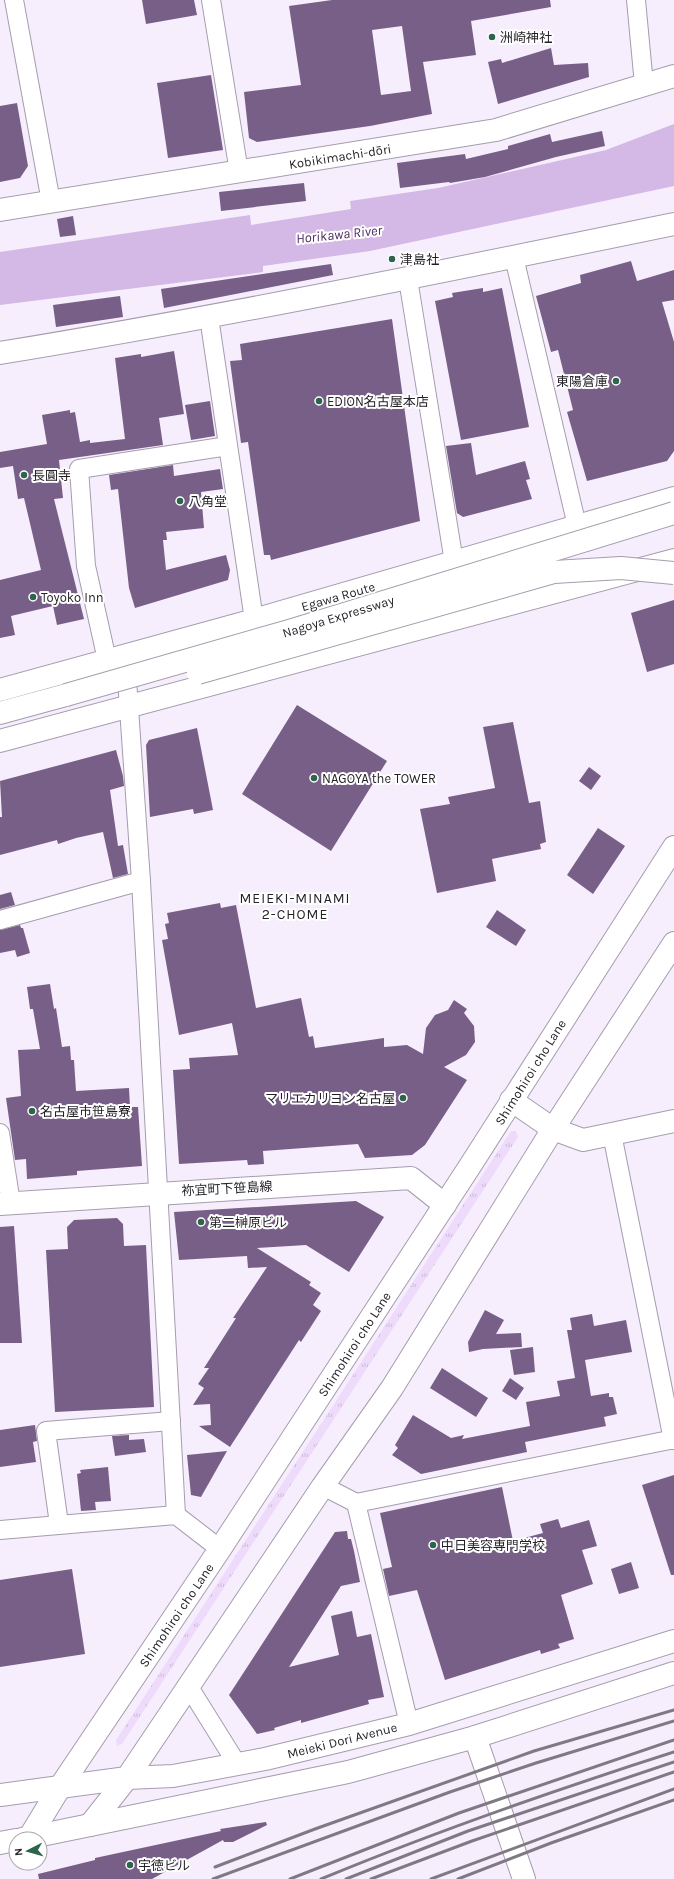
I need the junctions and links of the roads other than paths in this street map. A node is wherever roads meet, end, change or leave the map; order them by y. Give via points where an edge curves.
1 (14, 0) edge
2 (211, 0) edge
3 (636, 0) edge
4 (674, 76) edge
5 (644, 85) junction
6 (239, 172) junction
7 (51, 202) junction
8 (0, 210) edge
9 (674, 224) edge
10 (514, 257) junction
11 (408, 279) junction
12 (209, 317) junction
13 (0, 353) edge
14 (228, 446) junction
15 (674, 498) edge
16 (674, 513) edge
17 (577, 526) junction
18 (674, 560) edge
19 (454, 562) junction
20 (674, 573) edge
21 (254, 620) junction
22 (117, 658) junction
23 (0, 690) edge
24 (66, 695) junction
25 (130, 706) junction
26 (0, 713) edge
27 (0, 741) edge
28 (674, 848) edge
29 (142, 882) junction
30 (0, 920) edge
31 (674, 943) edge
32 (511, 1100) junction
33 (674, 1121) edge
34 (553, 1129) junction
35 (0, 1133) edge
36 (612, 1134) junction
37 (159, 1192) junction
38 (5, 1203) edge
39 (444, 1206) junction
40 (171, 1421) junction
41 (673, 1440) edge
42 (323, 1486) junction
43 (356, 1504) junction
44 (176, 1515) junction
45 (60, 1524) junction
46 (0, 1530) edge
47 (220, 1549) junction
48 (674, 1641) edge
49 (674, 1673) edge
50 (189, 1688) junction
51 (409, 1724) junction
52 (475, 1737) junction
53 (237, 1764) junction
54 (127, 1778) junction
55 (60, 1786) junction
56 (0, 1795) edge
57 (90, 1825) junction
58 (28, 1831) edge
59 (48, 1834) edge
60 (524, 1879) edge

1 - 7 street
2 - 6 street
3 - 5 street
4 - 5 main road, Kobikimachi-dōri
5 - 6 main road, Kobikimachi-dōri via 496,130
6 - 7 main road, Kobikimachi-dōri
7 - 8 main road, Kobikimachi-dōri
9 - 10 main road
10 - 11 main road
10 - 17 street
11 - 12 main road
11 - 19 street
12 - 13 main road
12 - 14 street
14 - 21 street
14 - 22 street via 79,469 86,566
15 - 17 main road, Egawa Route
16 - 24 main road, Nagoya Expressway, bridge via 289,632
17 - 19 main road, Egawa Route
18 - 25 main road
19 - 21 main road, Egawa Route
20 - 24 main road, bridge via 621,568 554,572 146,688
21 - 22 main road, Egawa Route
22 - 23 main road, Egawa Route
22 - 25 street
24 - 26 main road, Nagoya Expressway
25 - 27 main road
25 - 29 street
28 - 32 main road, Shimohiroi cho Lane
29 - 30 street
29 - 37 street
31 - 34 main road
32 - 34 main road
32 - 39 main road, Shimohiroi cho Lane
33 - 36 main road
34 - 36 main road via 583,1140
34 - 42 main road via 392,1388
35 - 38 street
36 - 41 street
37 - 38 main road, 祢宜町下笹島線
37 - 39 main road, 祢宜町下笹島線 via 411,1178
37 - 40 street
39 - 47 main road, Shimohiroi cho Lane
40 - 44 street
40 - 45 street via 46,1431
41 - 43 street
42 - 43 street
42 - 50 main road
43 - 51 street
44 - 45 street
44 - 47 street
45 - 46 street
47 - 55 main road, Shimohiroi cho Lane
48 - 51 main road, Meieki Dori Avenue
49 - 52 main road
50 - 53 street
50 - 54 main road
51 - 53 main road, Meieki Dori Avenue
52 - 57 main road via 348,1772
52 - 60 main road
53 - 54 main road, Meieki Dori Avenue via 174,1776
54 - 55 main road, Meieki Dori Avenue
54 - 57 main road
55 - 56 main road, Meieki Dori Avenue
55 - 58 main road, Shimohiroi cho Lane
57 - 59 main road

